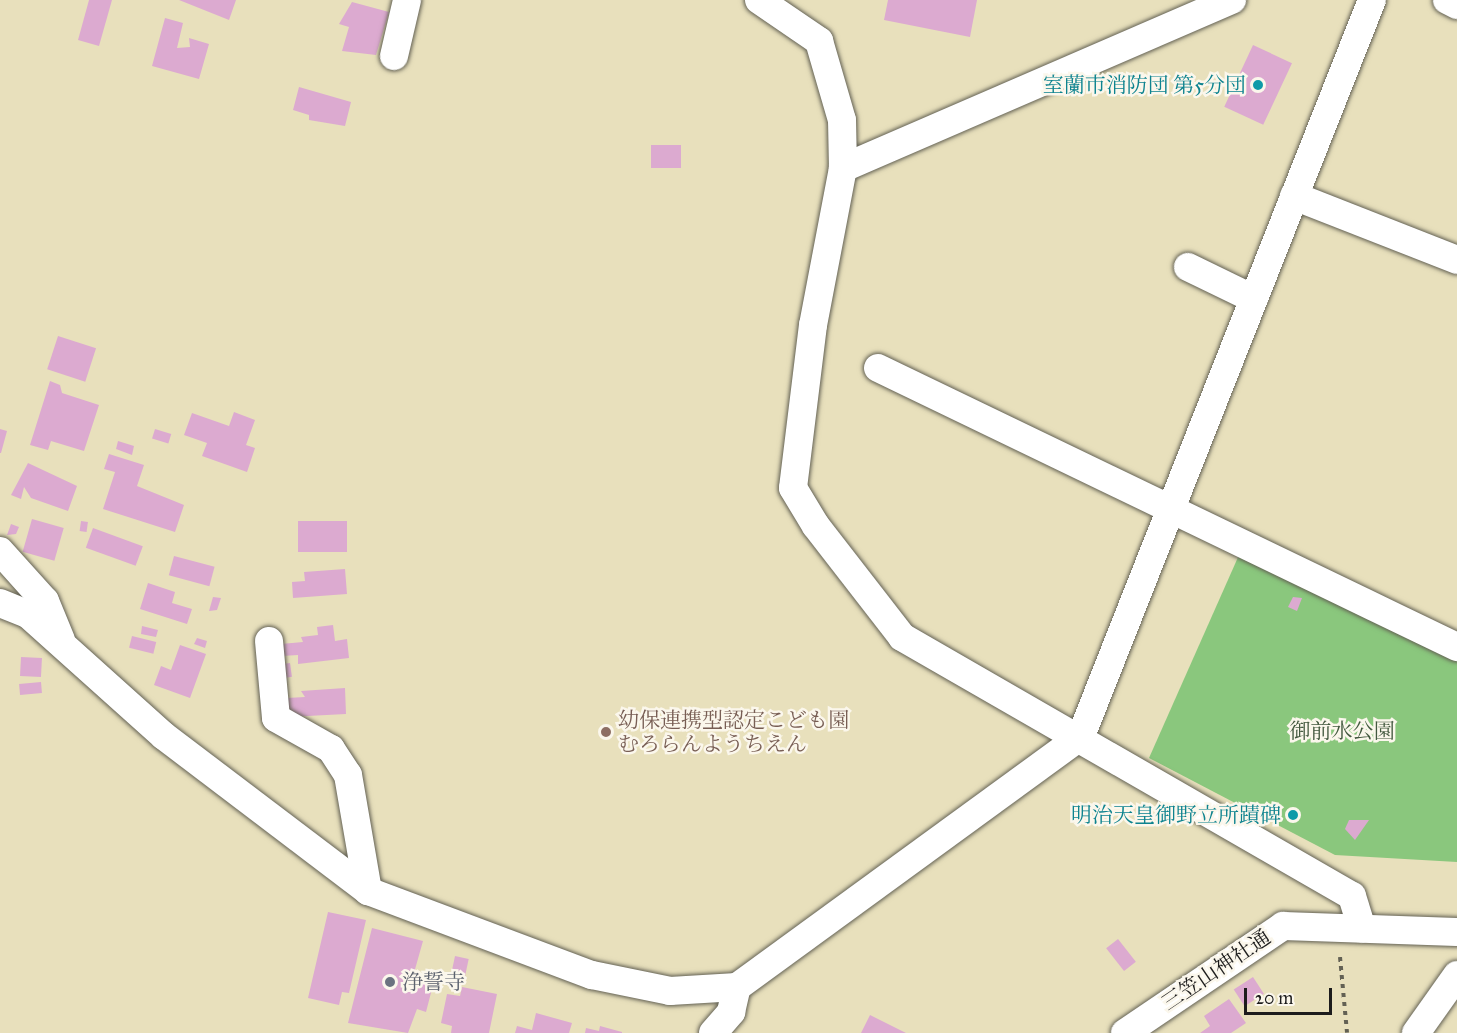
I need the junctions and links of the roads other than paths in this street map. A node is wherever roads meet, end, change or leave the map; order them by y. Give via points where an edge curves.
1 (407, 0) edge
2 (759, 0) edge
3 (1232, 0) edge
4 (1372, 0) edge
5 (1447, 0) edge
6 (1457, 5) edge
7 (394, 56) dead end
8 (843, 168) junction
9 (1294, 196) junction
10 (1457, 260) edge
11 (1188, 267) dead end
12 (1254, 299) junction
13 (878, 368) dead end
14 (1171, 508) junction
15 (0, 551) edge
16 (0, 603) edge
17 (269, 641) dead end
18 (64, 647) junction
19 (1457, 647) edge
20 (1081, 736) junction
21 (368, 891) junction
22 (1350, 927) junction
23 (1456, 935) edge
24 (1457, 975) edge
25 (738, 1010) edge
26 (713, 1033) edge
27 (1125, 1033) edge
28 (1416, 1033) edge

1 - 7 street
2 - 8 street via 819,41 842,120
3 - 8 street
4 - 9 street
5 - 6 street
8 - 20 street via 813,324 793,488 902,637
9 - 10 street
9 - 12 street
11 - 12 street
12 - 14 street
13 - 14 street
14 - 19 street
14 - 20 street
15 - 18 street via 45,601
16 - 18 street via 29,615
17 - 21 street via 276,717 331,749 348,775
18 - 21 street via 173,743
20 - 22 street via 1352,896
20 - 25 street
21 - 25 street via 592,975
22 - 23 street, 三笠山神社通
22 - 27 street, 三笠山神社通 via 1277,929
24 - 28 street
25 - 26 street

